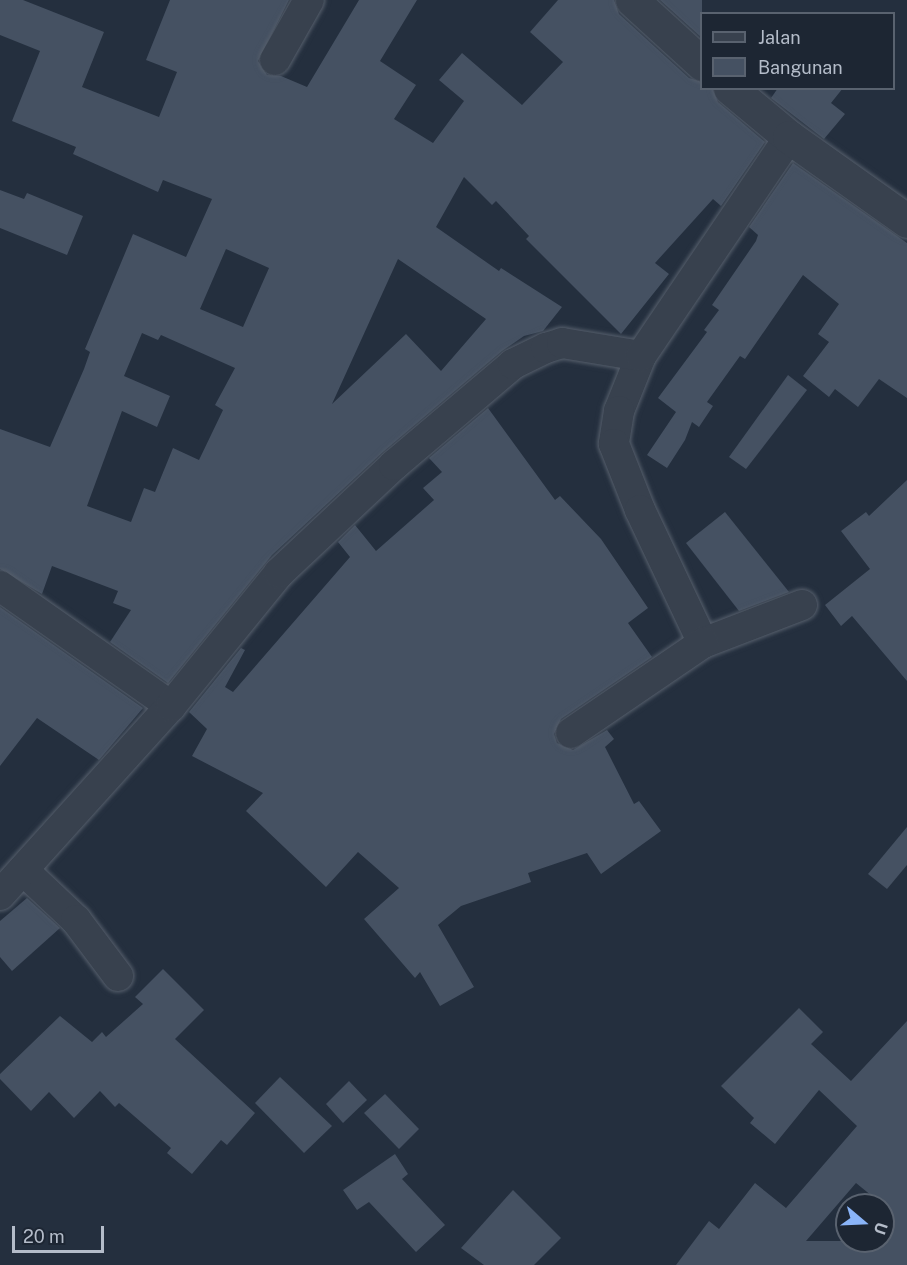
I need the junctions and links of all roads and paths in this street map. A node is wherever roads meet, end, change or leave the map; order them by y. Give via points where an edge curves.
1 (309, 0) edge
2 (632, 0) edge
3 (275, 60) dead end
4 (700, 62) edge
5 (732, 90) edge
6 (789, 137) junction
7 (907, 221) edge
8 (641, 356) junction
9 (0, 586) edge
10 (802, 605) dead end
11 (703, 643) junction
12 (171, 706) junction
13 (571, 733) dead end
14 (23, 870) junction
15 (0, 895) edge
16 (118, 976) dead end

1 - 3 street
2 - 4 street
5 - 6 street
6 - 7 street
6 - 8 street
8 - 11 street via 619,411 614,444 640,510
8 - 12 street via 562,343 513,364 394,465 279,573
9 - 12 street
10 - 11 street
11 - 13 street
12 - 14 street
14 - 15 street
14 - 16 street via 76,920

